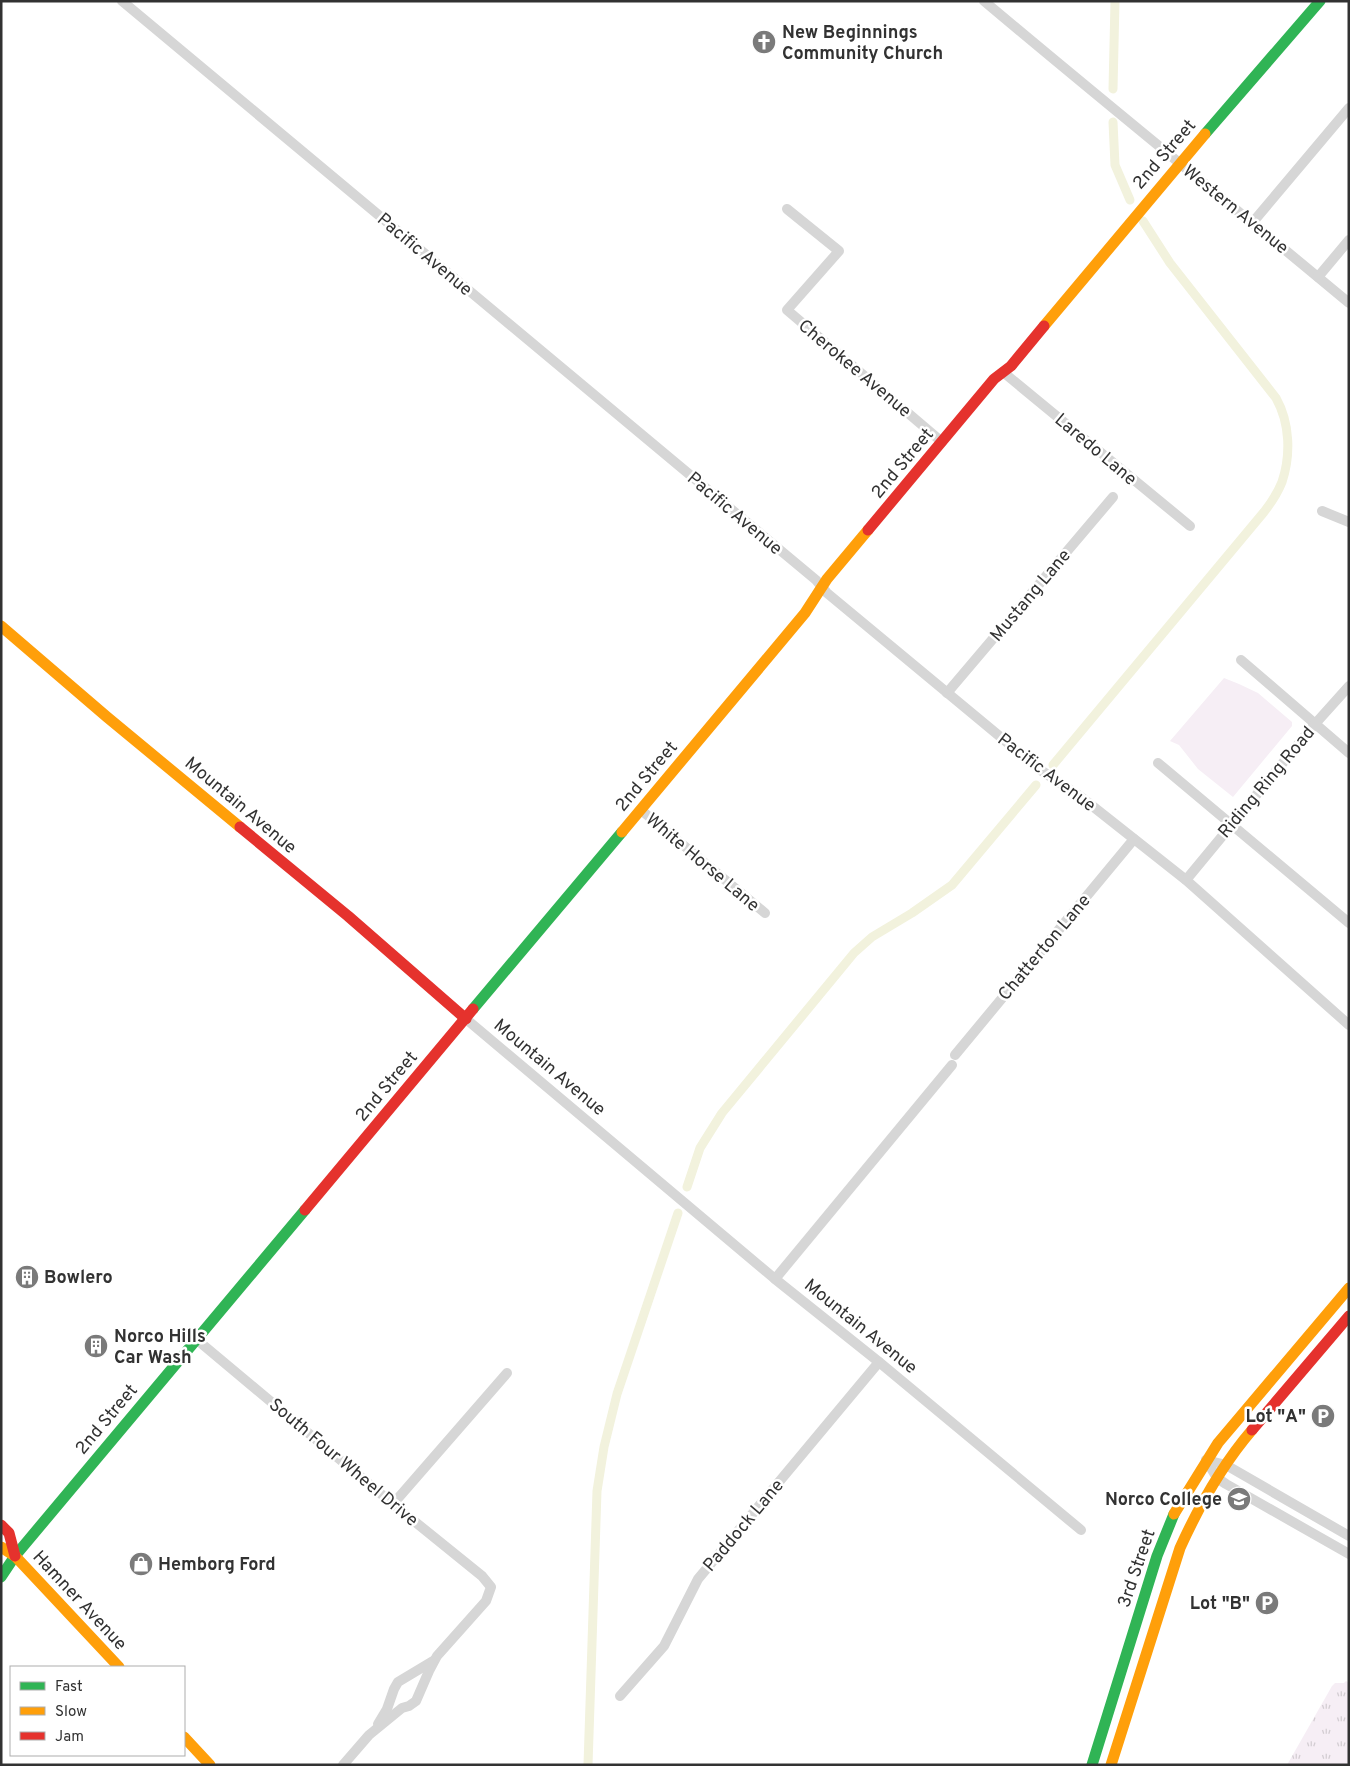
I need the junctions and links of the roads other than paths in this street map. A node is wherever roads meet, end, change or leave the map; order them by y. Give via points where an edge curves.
1 (122, 1) edge
2 (984, 1) edge
3 (1315, 3) edge
4 (1349, 108) edge
5 (1180, 163) junction
6 (787, 209) dead end
7 (1253, 222) junction
8 (1349, 240) edge
9 (1318, 277) junction
10 (1349, 303) edge
11 (1004, 372) junction
12 (942, 442) junction
13 (1113, 497) dead end
14 (1322, 510) dead end
15 (1349, 522) edge
16 (1190, 526) dead end
17 (822, 587) junction
18 (1, 626) edge
19 (1242, 660) dead end
20 (1349, 686) edge
21 (947, 693) junction
22 (1315, 724) junction
23 (1349, 753) edge
24 (1158, 763) dead end
25 (641, 810) junction
26 (1231, 824) junction
27 (1134, 839) junction
28 (1186, 880) junction
29 (765, 913) dead end
30 (1349, 923) edge
31 (466, 1019) junction
32 (1349, 1025) edge
33 (775, 1279) junction
34 (1349, 1288) edge
35 (1349, 1316) edge
36 (196, 1339) junction
37 (879, 1362) junction
38 (507, 1373) dead end
39 (1206, 1460) junction
40 (1226, 1465) junction
41 (1217, 1478) junction
42 (393, 1504) junction
43 (1, 1525) edge
44 (1081, 1530) dead end
45 (1349, 1536) edge
46 (1, 1547) edge
47 (1349, 1554) edge
48 (15, 1556) junction
49 (1, 1577) edge
50 (435, 1660) junction
51 (118, 1666) edge
52 (1113, 1695) junction
53 (620, 1696) dead end
54 (1131, 1703) junction
55 (374, 1731) junction
56 (185, 1738) edge
57 (210, 1765) edge
58 (344, 1765) edge
59 (1092, 1765) edge
60 (1111, 1765) edge

1 - 17 street, Pacific Avenue
2 - 5 street, Western Avenue
3 - 5 street, 2nd Street
4 - 7 street
5 - 7 street, Western Avenue
5 - 11 street, 2nd Street
6 - 12 street, Cherokee Avenue via 839,251 787,310
7 - 9 street, Western Avenue
8 - 9 street
9 - 10 street, Western Avenue
11 - 12 street, 2nd Street via 994,379
11 - 16 street, Laredo Lane
12 - 17 street, 2nd Street
13 - 21 street, Mustang Lane
14 - 15 street
17 - 21 street, Pacific Avenue
17 - 25 street, 2nd Street via 805,613
18 - 31 street, Mountain Avenue
19 - 22 street
20 - 22 street, Riding Ring Road
21 - 27 street, Pacific Avenue via 1039,769
22 - 23 street
22 - 26 street, Riding Ring Road
24 - 26 street
25 - 29 street, White Horse Lane
25 - 31 street, 2nd Street
26 - 28 street, Riding Ring Road
26 - 30 street
27 - 28 street, Pacific Avenue
27 - 33 street, Chatterton Lane
28 - 32 street, Pacific Avenue
31 - 33 street, Mountain Avenue
31 - 36 street, 2nd Street
33 - 37 street, Mountain Avenue
34 - 39 street, 3rd Street
35 - 40 street, 3rd Street via 1240,1444
36 - 42 street, South Four Wheel Drive
36 - 48 street, 2nd Street
37 - 44 street, Mountain Avenue
37 - 53 street, Paddock Lane via 698,1579 664,1646
38 - 42 street
39 - 40 street
39 - 41 street
39 - 52 street, 3rd Street via 1174,1514 1157,1556
40 - 41 street, 3rd Street
40 - 45 street
41 - 47 street
41 - 54 street, 3rd Street via 1180,1548
42 - 50 street, South Four Wheel Drive via 491,1586 486,1601
43 - 48 street, Hamner Avenue via 9,1533
46 - 48 street, Hamner Avenue
48 - 49 street, 2nd Street
48 - 51 street, Hamner Avenue
50 - 55 street via 416,1701
50 - 55 street via 398,1682
52 - 54 street
52 - 59 street, 3rd Street
54 - 60 street, 3rd Street
55 - 58 street
56 - 57 street

